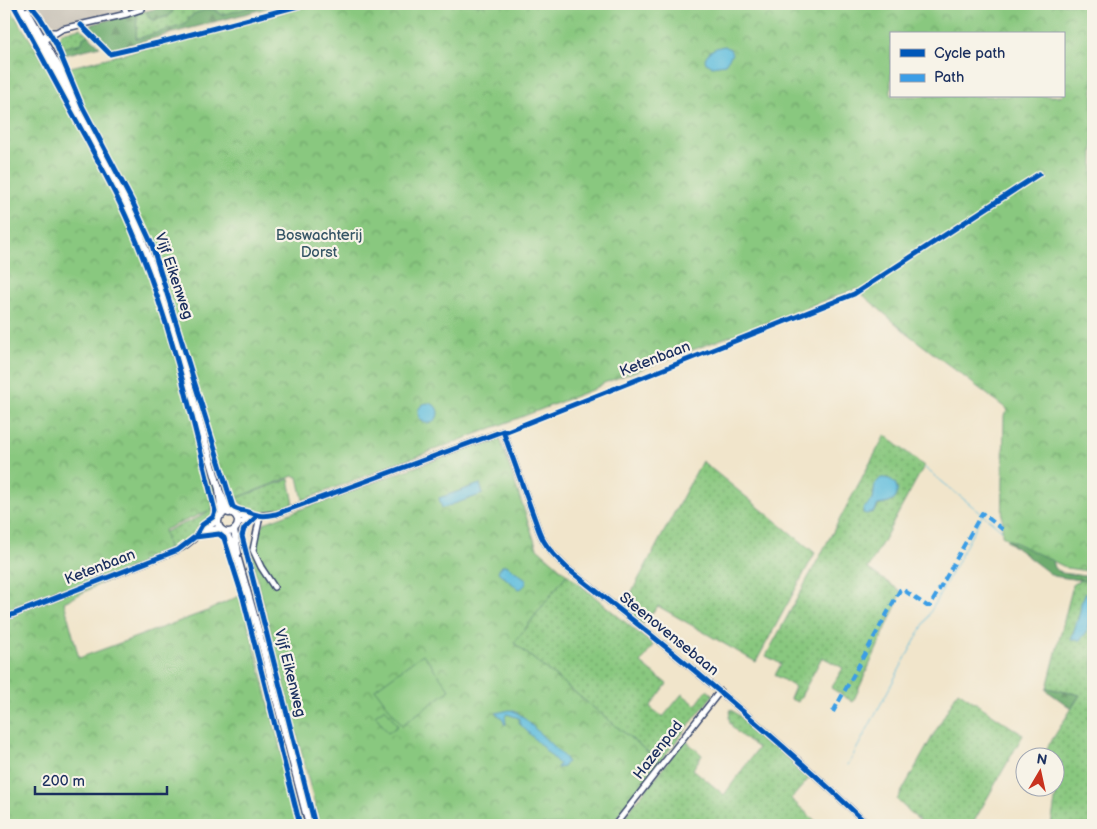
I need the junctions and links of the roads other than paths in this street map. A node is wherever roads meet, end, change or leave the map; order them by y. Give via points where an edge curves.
1 (21, 4) edge
2 (123, 4) edge
3 (141, 4) edge
4 (126, 14) junction
5 (42, 40) junction
6 (219, 489) junction
7 (229, 513) junction
8 (258, 516) junction
9 (220, 521) junction
10 (237, 521) junction
11 (234, 530) junction
12 (226, 532) junction
13 (238, 559) junction
14 (274, 587) dead end
15 (4, 618) edge
16 (720, 691) junction
17 (309, 825) edge
18 (615, 825) edge
19 (868, 825) edge

1 - 5 main road, Vijf Eikenweg
2 - 4 street
3 - 4 street via 142,9
4 - 5 street via 56,32
5 - 6 main road, Vijf Eikenweg via 72,105 121,191 147,252
6 - 7 main road, Vijf Eikenweg
6 - 9 main road, Vijf Eikenweg
7 - 9 main road
7 - 10 main road
8 - 10 street
8 - 14 street via 253,550
8 - 16 street, Steenovensebaan via 276,514 503,431 539,531 550,551
9 - 12 main road
9 - 15 street, Ketenbaan via 208,526 178,550
10 - 11 main road
11 - 12 main road
11 - 13 main road, Vijf Eikenweg
12 - 13 main road, Vijf Eikenweg
13 - 17 main road, Vijf Eikenweg
16 - 18 street, Hazenpad
16 - 19 street, Steenovensebaan

